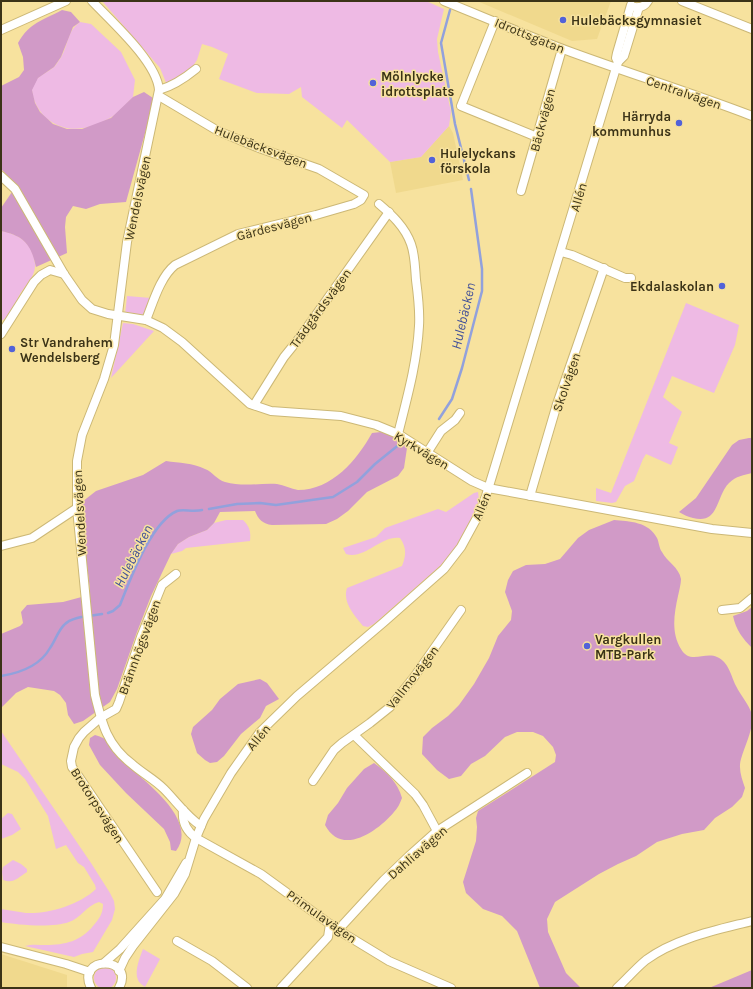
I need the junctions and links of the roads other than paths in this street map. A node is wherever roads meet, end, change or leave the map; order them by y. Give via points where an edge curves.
1 (66, 1) edge
2 (92, 1) edge
3 (444, 1) edge
4 (648, 1) edge
5 (682, 1) edge
6 (633, 5) edge
7 (495, 22) junction
8 (752, 29) edge
9 (1, 30) edge
10 (562, 49) junction
11 (617, 65) junction
12 (196, 69) dead end
13 (159, 93) junction
14 (752, 116) edge
15 (537, 137) junction
16 (2, 179) edge
17 (521, 191) dead end
18 (364, 195) joint
19 (378, 204) dead end
20 (389, 212) junction
21 (561, 252) junction
22 (604, 268) junction
23 (64, 274) junction
24 (631, 278) dead end
25 (118, 315) junction
26 (146, 320) junction
27 (1, 334) edge
28 (254, 405) junction
29 (460, 413) dead end
30 (398, 434) junction
31 (428, 453) junction
32 (488, 488) junction
33 (530, 496) junction
34 (76, 508) junction
35 (752, 533) edge
36 (1, 546) edge
37 (176, 574) dead end
38 (752, 598) edge
39 (461, 610) dead end
40 (722, 610) dead end
41 (100, 718) junction
42 (354, 735) junction
43 (527, 773) dead end
44 (313, 781) dead end
45 (183, 810) junction
46 (201, 826) junction
47 (437, 831) junction
48 (196, 838) junction
49 (189, 859) junction
50 (157, 892) dead end
51 (752, 921) edge
52 (330, 924) junction
53 (338, 930) junction
54 (177, 941) dead end
55 (1, 947) edge
56 (104, 963) junction
57 (119, 971) junction
58 (90, 972) junction
59 (91, 988) edge
60 (119, 988) edge
61 (247, 988) edge
62 (281, 988) edge
63 (451, 988) edge
64 (618, 988) edge

1 - 9 street
2 - 13 street via 146,61 156,76
3 - 7 street, Idrottsgatan
4 - 6 street via 645,5
5 - 8 street
6 - 11 street, Allén via 617,53
7 - 10 street, Idrottsgatan
7 - 15 street via 461,106
10 - 11 street, Idrottsgatan
10 - 15 street, Bäckvägen
11 - 14 street, Centralvägen
11 - 21 street, Allén
12 - 13 street
13 - 18 street, Hulebäcksvägen via 218,131 320,169
13 - 25 street, Wendelsvägen via 131,219
15 - 17 street, Bäckvägen
16 - 23 street, Kyrkvägen via 15,189
18 - 26 street, Gärdesvägen via 362,200 354,204 238,234 175,265 165,277
19 - 20 street
20 - 28 street, Trädgårdsvägen via 284,357
20 - 30 street via 411,244 419,312 412,381
21 - 22 street
21 - 32 street, Allén
22 - 24 street via 625,278
22 - 33 street, Skolvägen
23 - 25 street, Kyrkvägen via 87,305 99,312
23 - 27 street via 50,270 41,275
25 - 26 street, Kyrkvägen
25 - 34 street, Wendelsvägen via 114,345 104,379 79,447
26 - 28 street, Kyrkvägen via 172,334
28 - 30 street, Kyrkvägen via 286,413 341,416
29 - 31 street via 441,431
30 - 31 street, Kyrkvägen
31 - 32 street, Kyrkvägen via 472,481
32 - 33 street, Kyrkvägen
32 - 46 street, Allén via 479,514 461,547 444,569 297,696 260,732
33 - 35 street, Kyrkvägen via 712,529
34 - 36 street via 32,538
34 - 41 street, Wendelsvägen
37 - 41 street, Brännhögsvägen via 162,585 116,709
38 - 40 street via 740,608
39 - 42 street, Vallmovägen via 390,707
41 - 45 street, Wendelsvägen via 109,739 121,754 158,784
41 - 50 street, Brotorpsvägen via 79,738 72,754 72,767
42 - 44 street, Vallmovägen via 334,750
42 - 47 street via 415,794
43 - 47 street, Dahliavägen
45 - 46 street, Wendelsvägen
45 - 48 street via 185,825
46 - 48 street, Allén
47 - 53 street, Dahliavägen via 389,875
48 - 49 street, Allén
48 - 52 street, Primulavägen via 261,874
49 - 56 street, Allén via 165,899
49 - 57 street, Allén via 185,874 174,894 124,958
51 - 64 street via 697,936 666,948 629,975
52 - 53 street, Primulavägen
52 - 62 street via 328,937
53 - 63 street, Primulavägen via 389,961
54 - 61 street via 212,961
55 - 58 street
56 - 57 street via 114,966
56 - 58 street, Allén via 97,964
57 - 60 street via 122,979
58 - 59 street via 88,981

